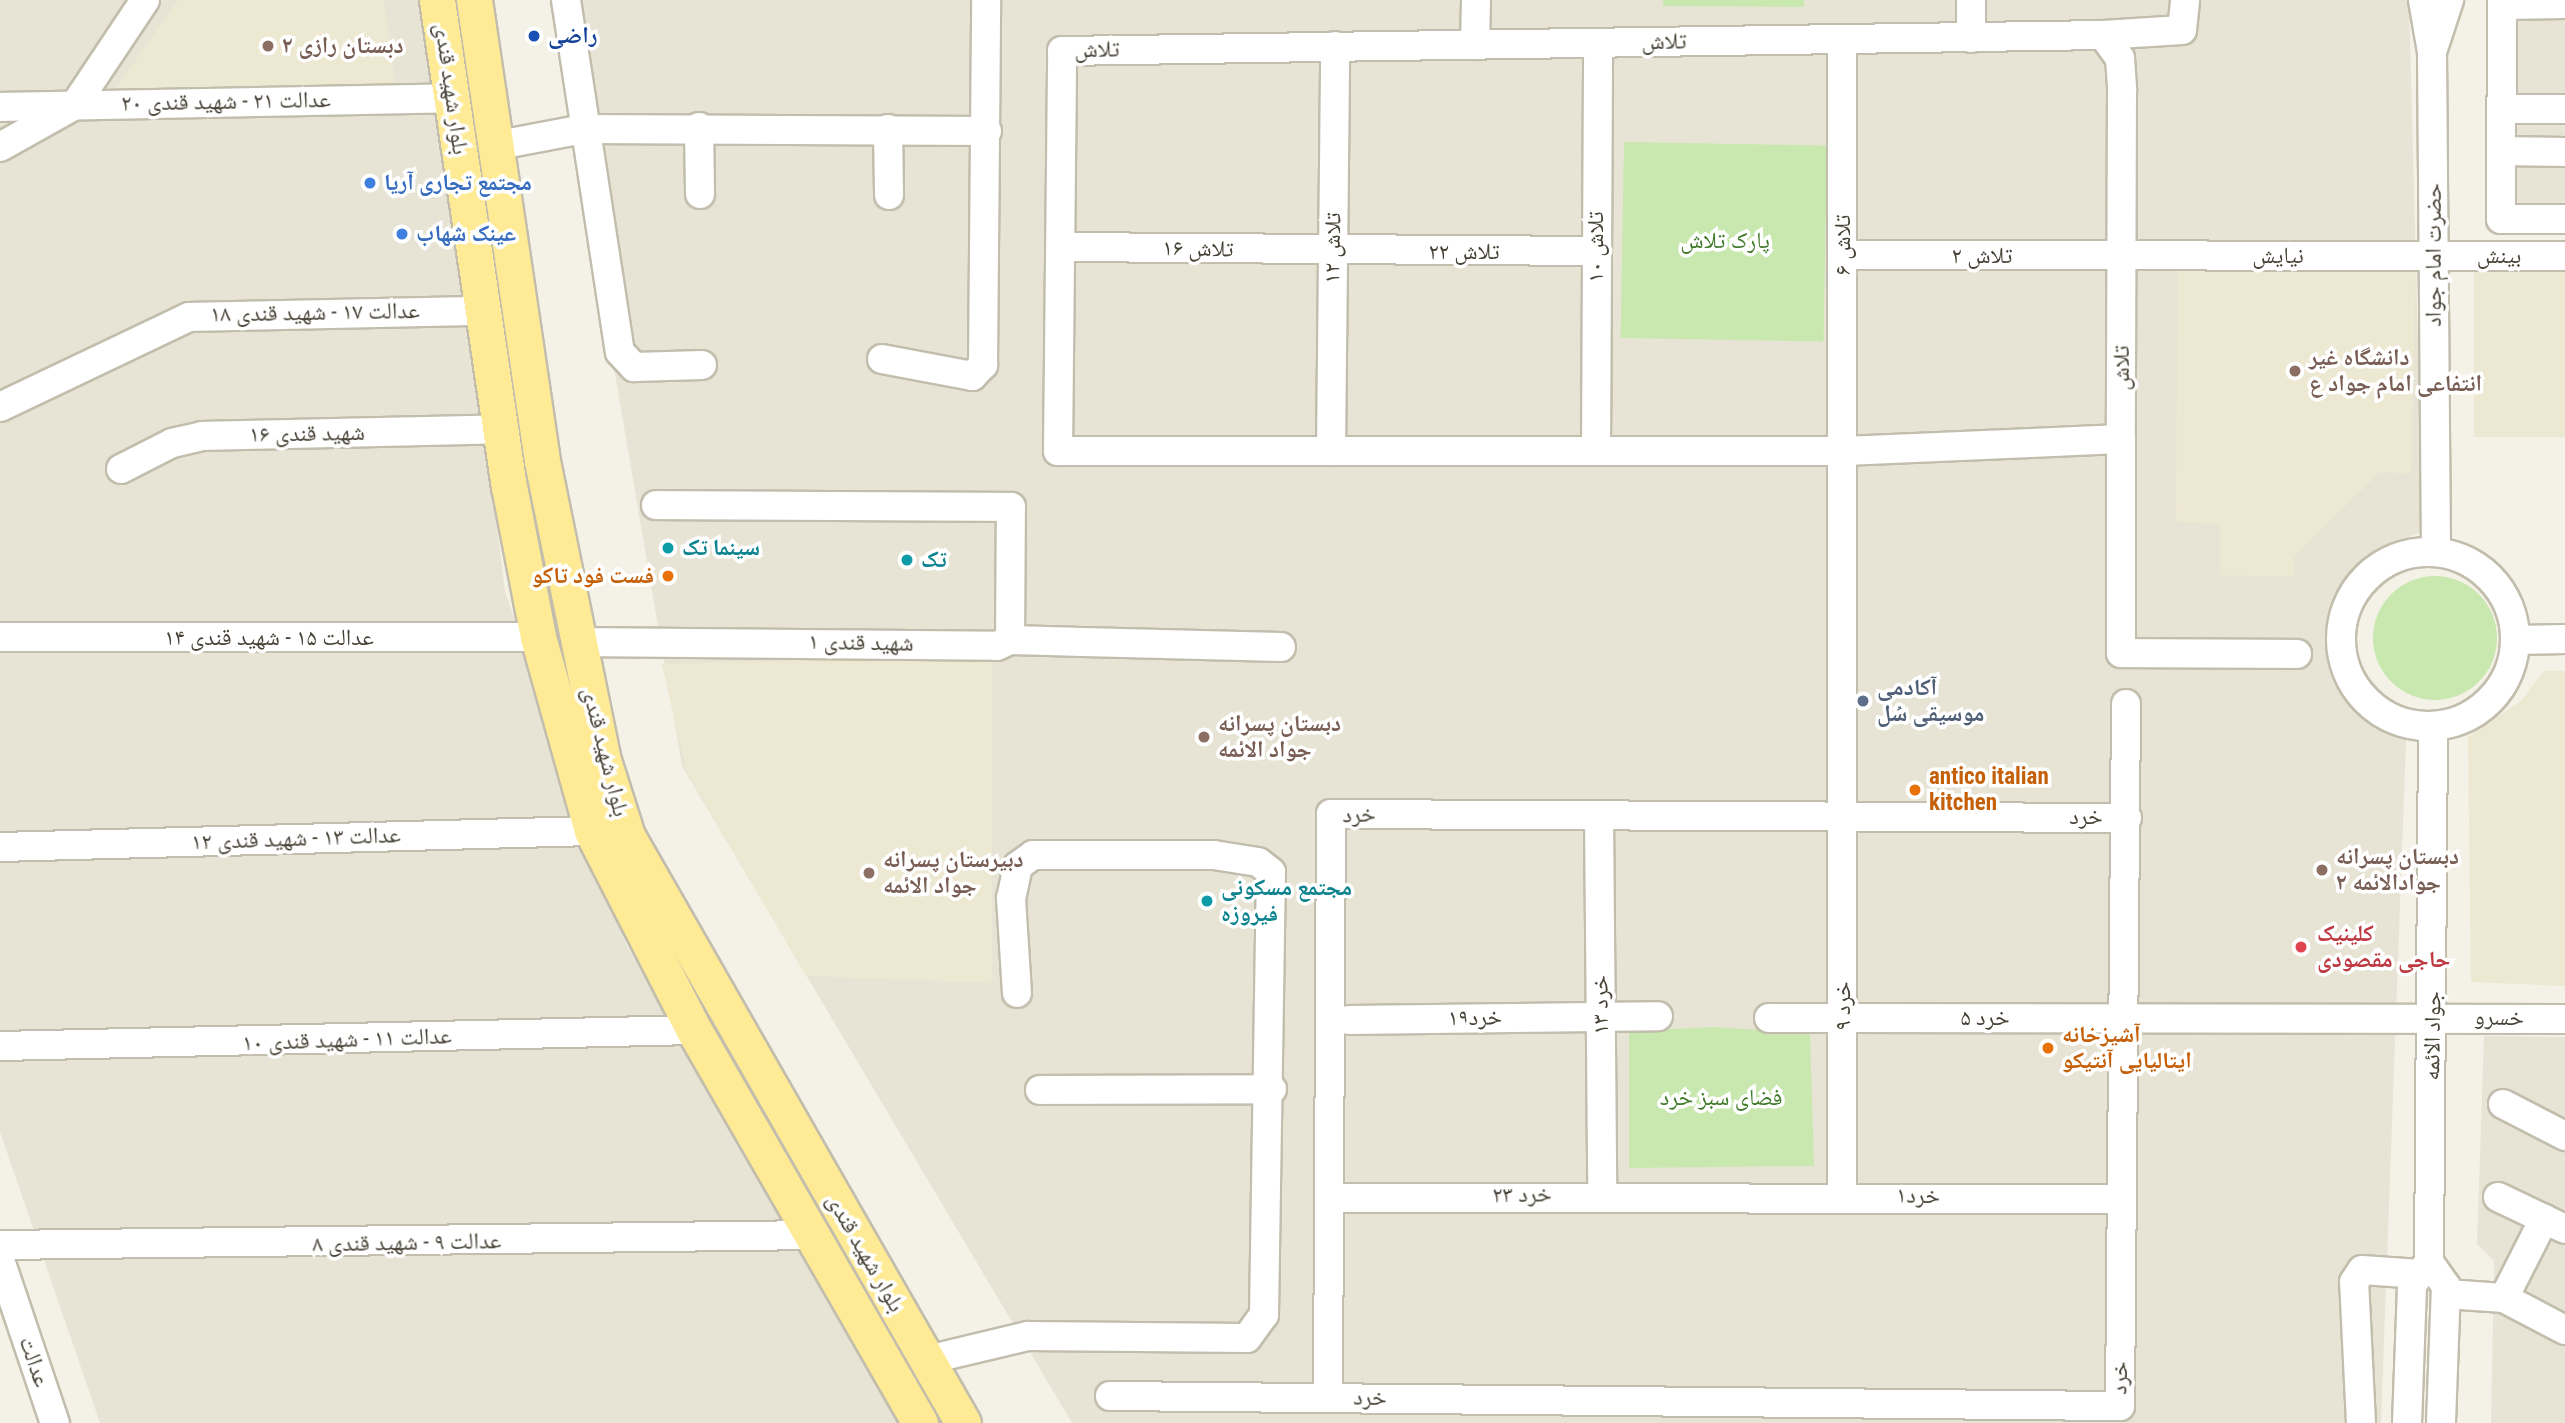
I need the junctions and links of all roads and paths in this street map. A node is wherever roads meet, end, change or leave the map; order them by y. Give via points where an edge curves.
1 (145, 0) edge
2 (437, 0) edge
3 (474, 0) edge
4 (566, 0) edge
5 (986, 0) edge
6 (1476, 0) edge
7 (1971, 0) edge
8 (2185, 0) edge
9 (2423, 0) edge
10 (2449, 0) edge
11 (2502, 3) edge
12 (2565, 4) edge
13 (2103, 35) junction
14 (1971, 38) junction
15 (1842, 39) junction
16 (1598, 43) junction
17 (1475, 45) junction
18 (1335, 46) junction
19 (2432, 51) junction
20 (452, 98) junction
21 (75, 105) junction
22 (0, 107) edge
23 (2501, 109) junction
24 (2565, 109) edge
25 (699, 127) junction
26 (584, 129) junction
27 (888, 129) junction
28 (987, 131) junction
29 (499, 145) junction
30 (0, 147) edge
31 (2501, 151) junction
32 (2565, 152) edge
33 (701, 194) dead end
34 (889, 195) dead end
35 (2565, 219) edge
36 (1062, 247) junction
37 (1595, 251) junction
38 (1333, 252) junction
39 (1843, 255) junction
40 (2434, 256) junction
41 (2565, 256) edge
42 (2122, 257) junction
43 (483, 311) junction
44 (882, 359) dead end
45 (702, 365) dead end
46 (0, 407) edge
47 (501, 429) junction
48 (2121, 439) junction
49 (1331, 451) junction
50 (1596, 451) junction
51 (1844, 451) junction
52 (121, 469) dead end
53 (656, 505) dead end
54 (2436, 552) junction
55 (0, 637) edge
56 (538, 637) junction
57 (2565, 639) edge
58 (1010, 640) junction
59 (2516, 640) junction
60 (578, 642) junction
61 (1281, 647) dead end
62 (2297, 654) dead end
63 (2126, 704) dead end
64 (2433, 726) junction
65 (1599, 815) junction
66 (1845, 816) junction
67 (2127, 817) junction
68 (592, 831) junction
69 (0, 847) edge
70 (1017, 993) dead end
71 (1601, 1016) junction
72 (1658, 1016) dead end
73 (2433, 1017) junction
74 (1769, 1018) dead end
75 (1843, 1018) junction
76 (2126, 1018) junction
77 (2565, 1019) edge
78 (1349, 1020) dead end
79 (694, 1030) junction
80 (0, 1046) edge
81 (765, 1082) junction
82 (1272, 1089) junction
83 (1040, 1090) dead end
84 (734, 1098) junction
85 (2503, 1104) dead end
86 (794, 1132) junction
87 (2565, 1136) edge
88 (771, 1158) junction
89 (1602, 1194) junction
90 (1842, 1195) junction
91 (1715, 1196) joint
92 (2498, 1196) dead end
93 (1329, 1198) junction
94 (2122, 1199) junction
95 (2554, 1224) edge
96 (814, 1235) junction
97 (0, 1245) edge
98 (0, 1260) edge
99 (2424, 1268) junction
100 (2446, 1294) junction
101 (2504, 1298) junction
102 (2565, 1330) edge
103 (927, 1360) junction
104 (1110, 1396) dead end
105 (1328, 1397) junction
106 (55, 1423) edge
107 (920, 1423) edge
108 (963, 1423) edge
109 (2361, 1423) edge
110 (2407, 1423) edge
111 (2441, 1423) edge

1 - 21 street
2 - 20 main road, بلوار شهید قندی
3 - 29 main road, بلوار شهید قندی
4 - 26 street
5 - 28 street
6 - 17 street
7 - 14 street
8 - 13 street via 2182,30
9 - 19 street, حضرت امام جواد
10 - 19 street
11 - 12 street
11 - 23 street
13 - 14 street, تلاش
13 - 42 street, تلاش via 2120,58
14 - 15 street, تلاش
15 - 16 street, تلاش
15 - 39 street, تلاش ۶
16 - 17 street, تلاش
16 - 37 street, تلاش ۱۰
17 - 18 street, تلاش
18 - 36 street, تلاش via 1062,51
18 - 38 street, تلاش ۱۲
19 - 40 street, حضرت امام جواد
20 - 21 street, عدالت ۲۱ - شهید قندی ۲۰
20 - 43 main road, بلوار شهید قندی
21 - 22 street, عدالت ۲۱ - شهید قندی ۲۰
21 - 30 street
23 - 24 street
23 - 31 street
25 - 26 street
25 - 27 street
25 - 33 street
26 - 29 street
26 - 45 street via 620,352 634,367
27 - 28 street
27 - 34 street
28 - 44 street via 981,371 968,376
29 - 60 main road, بلوار شهید قندی via 542,461
31 - 32 street
31 - 35 street via 2501,219
36 - 38 street, تلاش ۱۶
36 - 49 street, تلاش via 1058,451
37 - 38 street, تلاش ۲۲
37 - 50 street, تلاش ۱۰
38 - 49 street, تلاش ۱۲
39 - 42 street, تلاش ۲
39 - 51 street, تلاش ۶
40 - 41 street, بینش
40 - 42 street, نیایش
40 - 54 street, حضرت امام جواد
42 - 48 street, تلاش
43 - 46 street, عدالت ۱۷ - شهید قندی ۱۸ via 189,317
43 - 47 main road, بلوار شهید قندی
47 - 52 street, شهید قندی ۱۶ via 202,436 172,443
47 - 56 main road, بلوار شهید قندی
48 - 51 street, تلاش
48 - 62 street, تلاش via 2121,653
49 - 50 street, تلاش
50 - 51 street, تلاش
51 - 66 street
53 - 58 street via 1011,507
54 - 59 street via 2461,559 2492,581 2512,614
54 - 64 street via 2386,563 2350,600 2342,625 2349,676 2363,697 2407,724
55 - 56 street, عدالت ۱۵ - شهید قندی ۱۴
56 - 68 main road, بلوار شهید قندی
57 - 59 street
58 - 60 street, شهيد قندی ۱ via 997,646
58 - 61 street, شهيد قندی ۱
59 - 64 street via 2500,689 2459,721
60 - 81 main road, بلوار شهید قندی via 602,757 627,836
63 - 67 street
64 - 73 street, جواد الائمه
65 - 66 street, خرد
65 - 71 street, خرد ۱۳
65 - 93 street, خرد via 1331,814
66 - 67 street, خرد
66 - 75 street, خرد ۹
67 - 76 street, خرد
68 - 69 street, عدالت ۱۳ - شهید قندی ۱۲
68 - 79 main road, بلوار شهید قندی
70 - 82 street via 1011,898 1024,860 1055,853 1214,855 1265,864 1274,879
71 - 72 street, خرد۱۹
71 - 78 street, خرد۱۹
71 - 89 street, خرد ۱۳
73 - 76 street
73 - 77 street, خسرو
73 - 99 street, جواد الائمه
74 - 75 street, خرد ۵
75 - 76 street, خرد ۵
75 - 90 street, خرد ۹
76 - 94 street, خرد
79 - 80 street, عدالت ۱۱ - شهید قندی ۱۰
79 - 84 main road, بلوار شهید قندی
81 - 84 main road via 760,1098
81 - 86 main road, بلوار شهید قندی
82 - 83 street
82 - 103 street via 1264,1315 1247,1338 1028,1336
84 - 88 main road, بلوار شهید قندی
85 - 87 street
86 - 88 main road via 770,1140
86 - 103 main road, بلوار شهید قندی
88 - 96 main road, بلوار شهید قندی
89 - 91 street, خرد ۲۳
89 - 93 street, خرد ۲۳
90 - 91 street, خرد۱
90 - 94 street, خرد۱
92 - 95 street
93 - 105 street, خرد
94 - 105 street, خرد via 2120,1406
95 - 101 street
96 - 97 street, عدالت ۹ - شهید قندی ۸
96 - 107 main road, بلوار شهید قندی
98 - 106 street, عدالت
99 - 100 street, جواد الائمه
99 - 109 street via 2362,1270 2355,1278
99 - 110 street, جواد الائمه via 2412,1285
100 - 101 street
100 - 111 street
101 - 102 street
103 - 108 main road, بلوار شهید قندی
104 - 105 street

